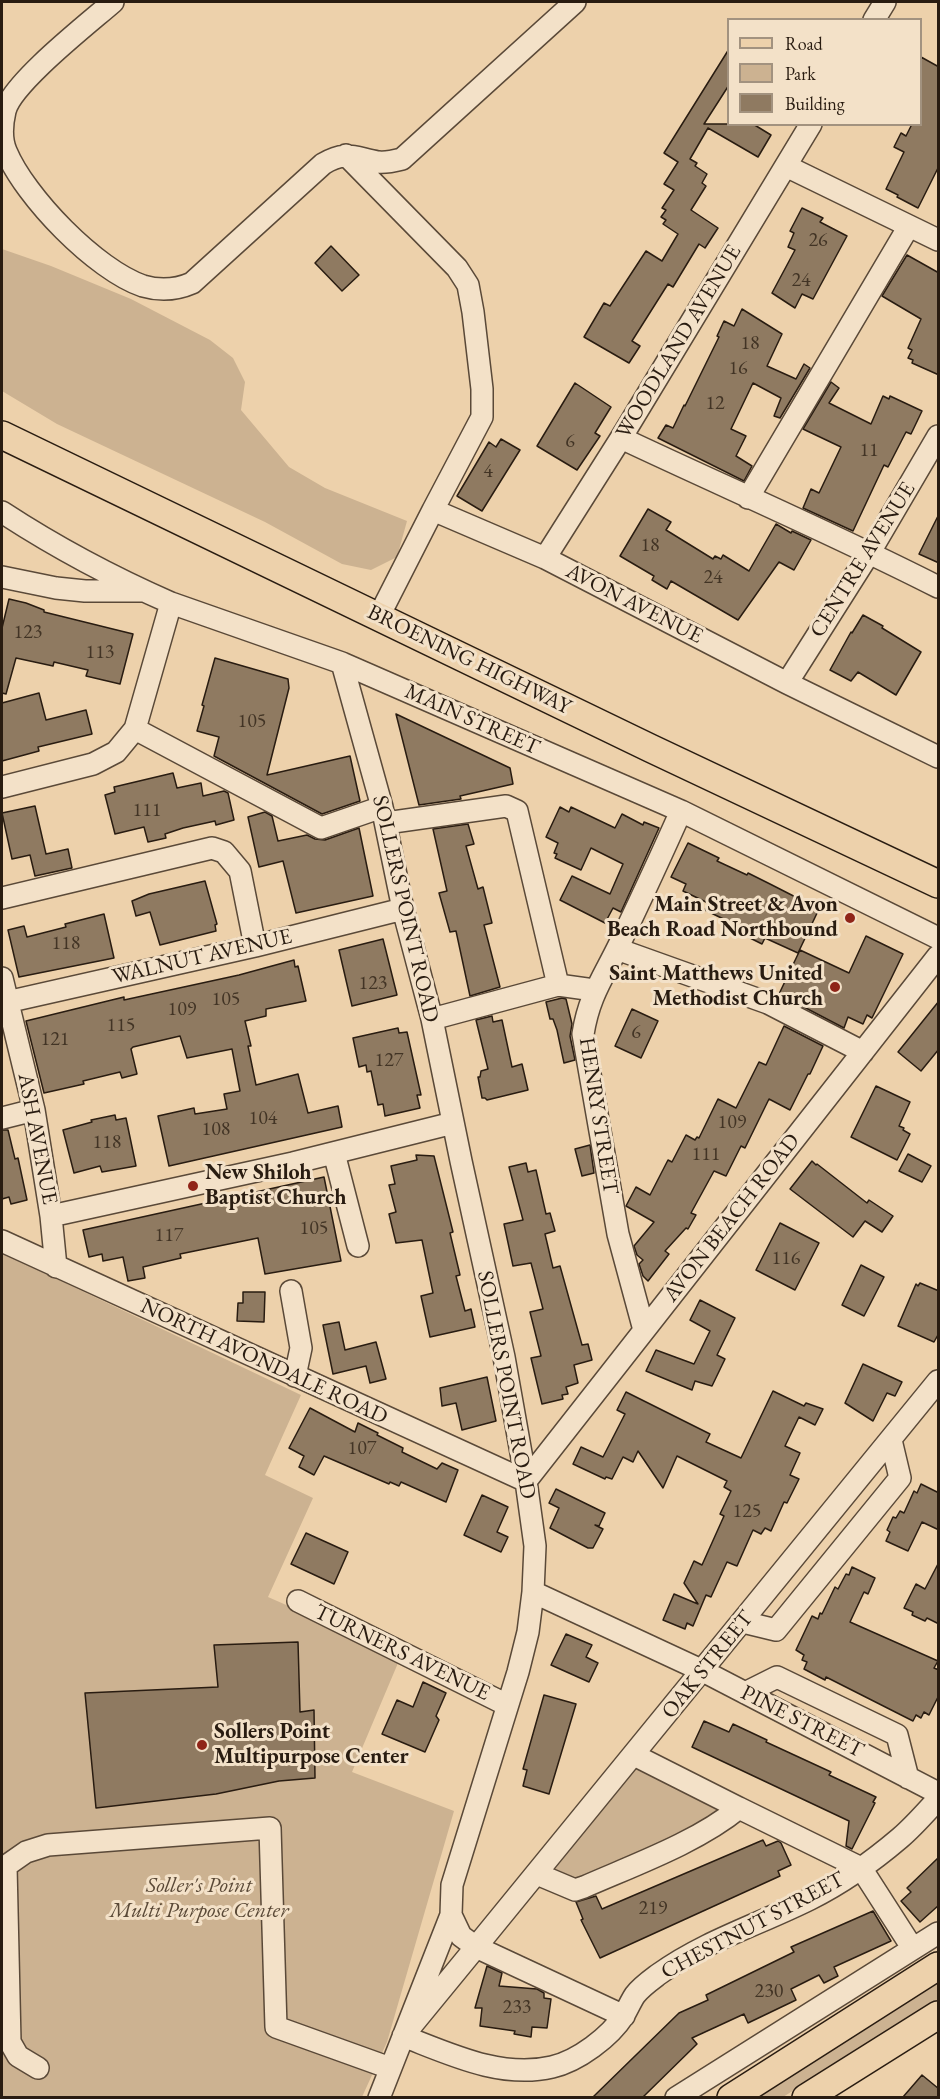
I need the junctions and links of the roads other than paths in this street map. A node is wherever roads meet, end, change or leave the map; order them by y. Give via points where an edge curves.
1 (113, 2) edge
2 (575, 2) edge
3 (885, 2) edge
4 (875, 18) edge
5 (810, 126) edge
6 (346, 155) junction
7 (402, 159) junction
8 (786, 166) junction
9 (403, 212) junction
10 (909, 226) junction
11 (939, 240) edge
12 (2, 435) edge
13 (939, 436) edge
14 (621, 438) junction
15 (748, 498) junction
16 (433, 510) junction
17 (2, 512) edge
18 (870, 552) junction
19 (545, 558) junction
20 (2, 577) edge
21 (939, 587) edge
22 (144, 591) junction
23 (171, 603) junction
24 (379, 616) junction
25 (342, 663) junction
26 (787, 683) junction
27 (135, 729) junction
28 (939, 756) edge
29 (2, 787) edge
30 (681, 811) junction
31 (384, 815) junction
32 (939, 884) edge
33 (2, 898) edge
34 (403, 909) junction
35 (939, 938) edge
36 (255, 946) junction
37 (617, 949) junction
38 (939, 956) edge
39 (2, 978) edge
40 (558, 986) junction
41 (594, 990) junction
42 (4, 1002) edge
43 (432, 1019) junction
44 (863, 1052) junction
45 (34, 1110) junction
46 (2, 1118) edge
47 (453, 1123) junction
48 (334, 1153) junction
49 (51, 1216) junction
50 (2, 1241) edge
51 (358, 1246) dead end
52 (56, 1267) junction
53 (291, 1291) dead end
54 (644, 1330) junction
55 (295, 1376) junction
56 (939, 1381) edge
57 (891, 1440) junction
58 (526, 1481) junction
59 (533, 1592) junction
60 (298, 1601) dead end
61 (742, 1622) junction
62 (703, 1671) junction
63 (745, 1693) junction
64 (507, 1705) junction
65 (634, 1755) junction
66 (908, 1778) junction
67 (939, 1793) edge
68 (939, 1799) edge
69 (739, 1808) junction
70 (861, 1868) junction
71 (537, 1874) junction
72 (452, 1915) junction
73 (939, 1933) edge
74 (476, 1947) junction
75 (913, 1949) junction
76 (939, 1966) edge
77 (939, 2015) edge
78 (624, 2016) junction
79 (403, 2036) junction
80 (38, 2068) dead end
81 (390, 2068) junction
82 (379, 2097) edge
83 (676, 2097) edge
84 (731, 2097) edge
85 (806, 2097) edge

1 - 6 street via 21,86 5,109 2,133 5,149 28,187 56,221 101,263 143,286 181,288 192,283 323,164
2 - 7 street
3 - 4 street
5 - 8 street, WOODLAND AVENUE
6 - 7 street via 380,162
6 - 9 street
7 - 9 street via 389,184
8 - 10 street
8 - 14 street, WOODLAND AVENUE
9 - 16 street via 457,268 468,285 482,389 482,417
10 - 11 street
10 - 15 street
12 - 24 main road, BROENING HIGHWAY
13 - 18 street, CENTRE AVENUE
14 - 15 street
14 - 19 street, WOODLAND AVENUE
15 - 18 street
16 - 19 street, AVON AVENUE
16 - 24 street
17 - 22 street, MAIN STREET
18 - 21 street
18 - 26 street, CENTRE AVENUE
19 - 26 street, AVON AVENUE
20 - 22 street via 85,591
22 - 23 street, MAIN STREET
23 - 25 street, MAIN STREET
23 - 27 street
24 - 32 main road, BROENING HIGHWAY
25 - 30 street, MAIN STREET
25 - 31 street, SOLLERS POINT ROAD
26 - 28 street, AVON AVENUE
27 - 29 street via 116,752 93,764
27 - 31 street via 321,828
30 - 35 street, MAIN STREET
30 - 37 street, HENRY STREET
31 - 34 street, SOLLERS POINT ROAD
31 - 40 street via 506,806 518,811
33 - 36 street via 212,848 224,852 240,871
34 - 36 street, WALNUT AVENUE
34 - 43 street, SOLLERS POINT ROAD
36 - 42 street, WALNUT AVENUE
37 - 41 street, HENRY STREET
37 - 44 street via 768,1003
38 - 44 street, AVON BEACH ROAD
39 - 42 street, ASH AVENUE
40 - 41 street
40 - 43 street
41 - 54 street, HENRY STREET via 583,1034 618,1234
42 - 45 street, ASH AVENUE
43 - 47 street, SOLLERS POINT ROAD
44 - 54 street, AVON BEACH ROAD
45 - 46 street
45 - 49 street, ASH AVENUE
47 - 48 street
47 - 58 street, SOLLERS POINT ROAD via 504,1357
48 - 49 street
48 - 51 street
49 - 52 street, ASH AVENUE
50 - 52 street, NORTH AVONDALE ROAD
52 - 55 street, NORTH AVONDALE ROAD
53 - 55 street via 301,1348
54 - 58 street, AVON BEACH ROAD
55 - 58 street, NORTH AVONDALE ROAD
56 - 57 street, OAK STREET
57 - 61 street, OAK STREET
57 - 61 street via 900,1478 776,1630
58 - 59 street, SOLLERS POINT ROAD via 535,1546
59 - 62 street, PINE STREET
59 - 64 street, SOLLERS POINT ROAD via 528,1632
60 - 64 street, TURNERS AVENUE
61 - 62 street, OAK STREET
62 - 63 street, PINE STREET
62 - 65 street, OAK STREET
63 - 66 street, PINE STREET
63 - 66 street via 777,1677 897,1735
64 - 72 street, SOLLERS POINT ROAD via 452,1885
65 - 69 street
65 - 71 street, OAK STREET
66 - 67 street, PINE STREET
68 - 70 street, CHESTNUT STREET via 901,1838
69 - 70 street
69 - 71 street via 700,1834 575,1890
70 - 75 street
70 - 78 street, CHESTNUT STREET via 812,1898 678,1961 636,1994
71 - 74 street, OAK STREET
72 - 74 street via 461,1936
72 - 79 street, SOLLERS POINT ROAD
73 - 75 street
74 - 78 street
74 - 79 street, OAK STREET
75 - 83 street
76 - 84 main road
77 - 85 main road
78 - 79 street, CHESTNUT STREET via 582,2053 555,2067 527,2072 504,2070
79 - 81 street, SOLLERS POINT ROAD
80 - 81 street via 18,2056 10,2042 6,1866 26,1852 48,1845 270,1828 276,2027
81 - 82 street, SOLLERS POINT ROAD

